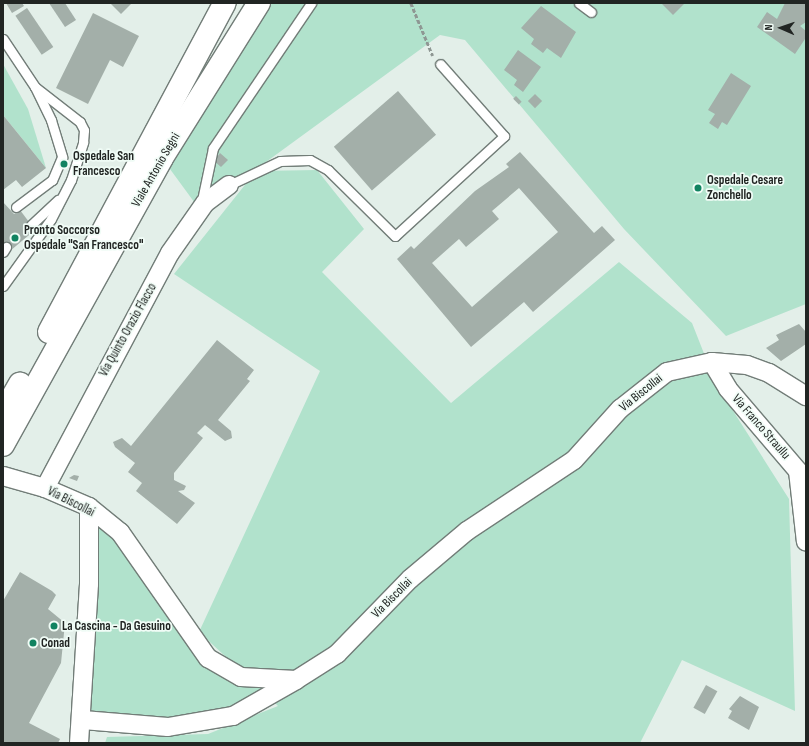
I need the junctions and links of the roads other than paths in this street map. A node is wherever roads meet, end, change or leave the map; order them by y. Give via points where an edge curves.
1 (225, 3) edge
2 (259, 3) edge
3 (311, 3) edge
4 (579, 3) edge
5 (591, 12) dead end
6 (3, 39) edge
7 (440, 64) road end
8 (35, 87) junction
9 (229, 185) joint
10 (62, 196) junction
11 (16, 207) dead end
12 (200, 210) junction
13 (31, 225) dead end
14 (3, 286) edge
15 (712, 362) junction
16 (806, 396) edge
17 (3, 413) edge
18 (3, 445) edge
19 (3, 476) edge
20 (46, 488) junction
21 (89, 508) junction
22 (806, 542) edge
23 (296, 680) junction
24 (83, 720) junction
25 (79, 743) edge

1 - 17 main road, Viale Antonio Segni
2 - 18 main road, Viale Antonio Segni via 162,158
3 - 12 lane via 213,148
4 - 5 lane
6 - 8 lane
7 - 9 lane via 504,136 395,236 328,170 310,160 280,161
8 - 10 lane via 74,115 84,130 78,158
8 - 11 lane via 51,120 62,157 52,180
9 - 12 street, Via Quinto Orazio Flacco
10 - 13 lane
10 - 14 lane via 38,240
12 - 20 street, Via Quinto Orazio Flacco via 170,253
15 - 16 street, Via Biscollai via 762,370
15 - 22 street, Via Franco Straullu via 728,389 798,471
15 - 23 street, Via Biscollai via 667,372 620,408 574,460 467,531 410,579 337,654
19 - 20 street, Via Biscollai
20 - 21 street, Via Biscollai
21 - 23 street, Via Biscollai via 120,532 208,658 242,677
21 - 24 street via 90,565
23 - 24 street via 233,716 168,727
24 - 25 street

